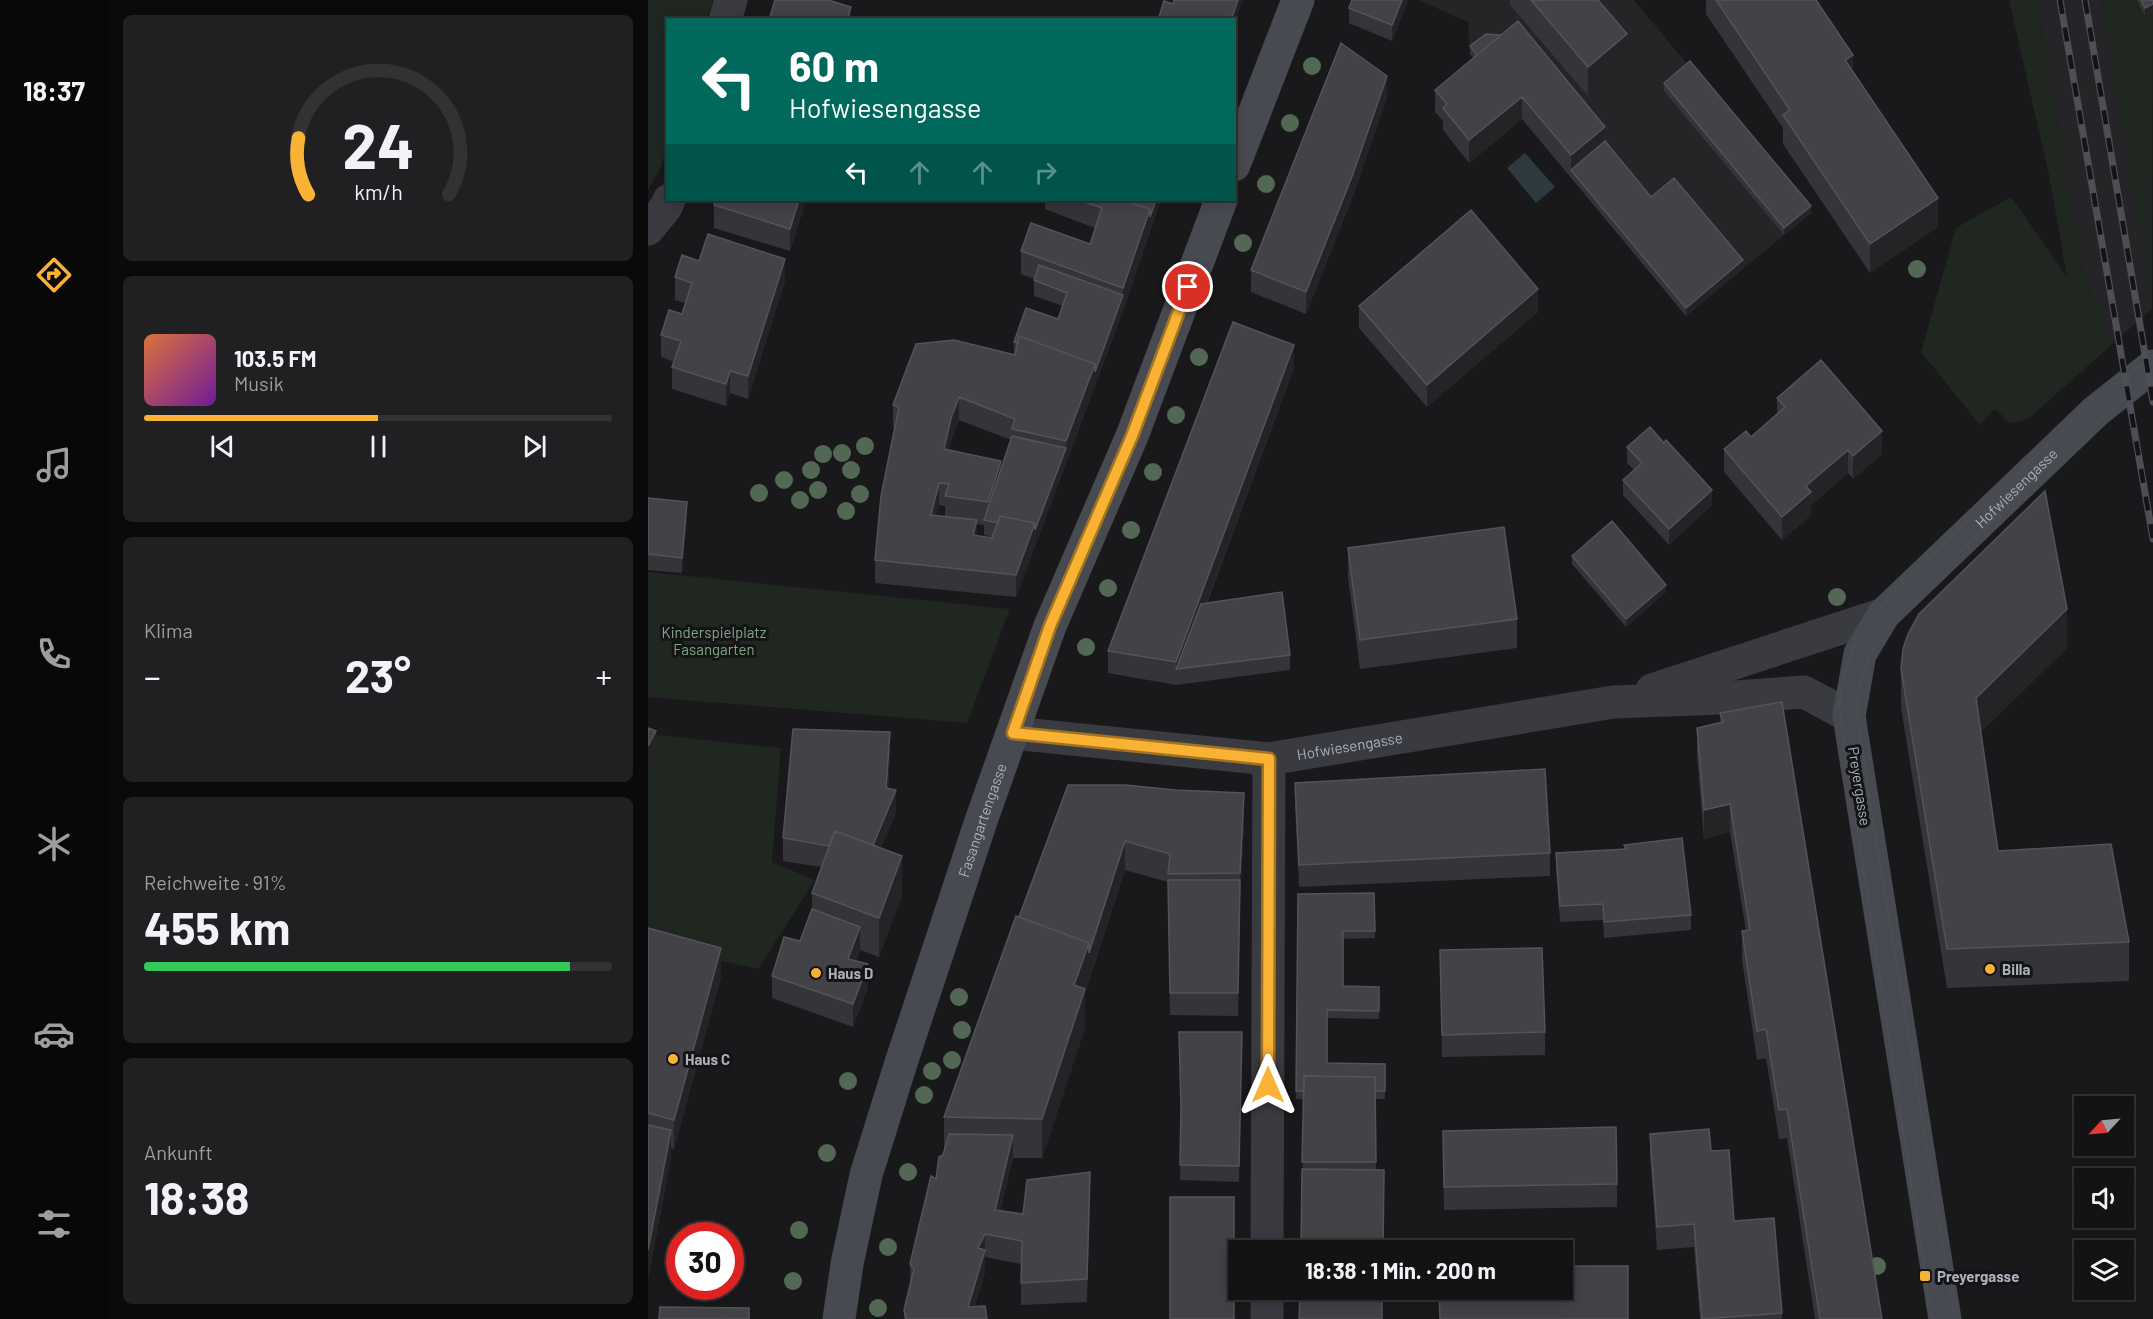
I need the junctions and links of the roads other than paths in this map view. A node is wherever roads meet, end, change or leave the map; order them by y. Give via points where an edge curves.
1 (731, 0) edge
2 (1298, 0) edge
3 (726, 18) edge
4 (1236, 160) edge
5 (669, 201) edge
6 (1221, 201) edge
7 (648, 229) edge
8 (2153, 366) edge
9 (1884, 614) junction
10 (1613, 702) junction
11 (1849, 716) junction
12 (1013, 733) junction
13 (1269, 759) junction
14 (1267, 1240) edge
15 (1267, 1300) edge
16 (839, 1319) edge
17 (1267, 1319) edge
18 (1945, 1319) edge

1 - 3 street
2 - 4 main road
5 - 7 street
6 - 12 main road, Fasangartengasse via 1132,436 1050,626
8 - 9 main road, Hofwiesengasse via 2096,411
9 - 10 street, Hofwiesengasse
9 - 11 main road, Hofwiesengasse via 1860,654
10 - 11 street, Hofwiesengasse via 1804,692
10 - 13 street, Hofwiesengasse
11 - 18 main road, Preyergasse
12 - 13 street, Hofwiesengasse
12 - 16 main road, Fasangartengasse via 866,1175
13 - 14 street
15 - 17 street

